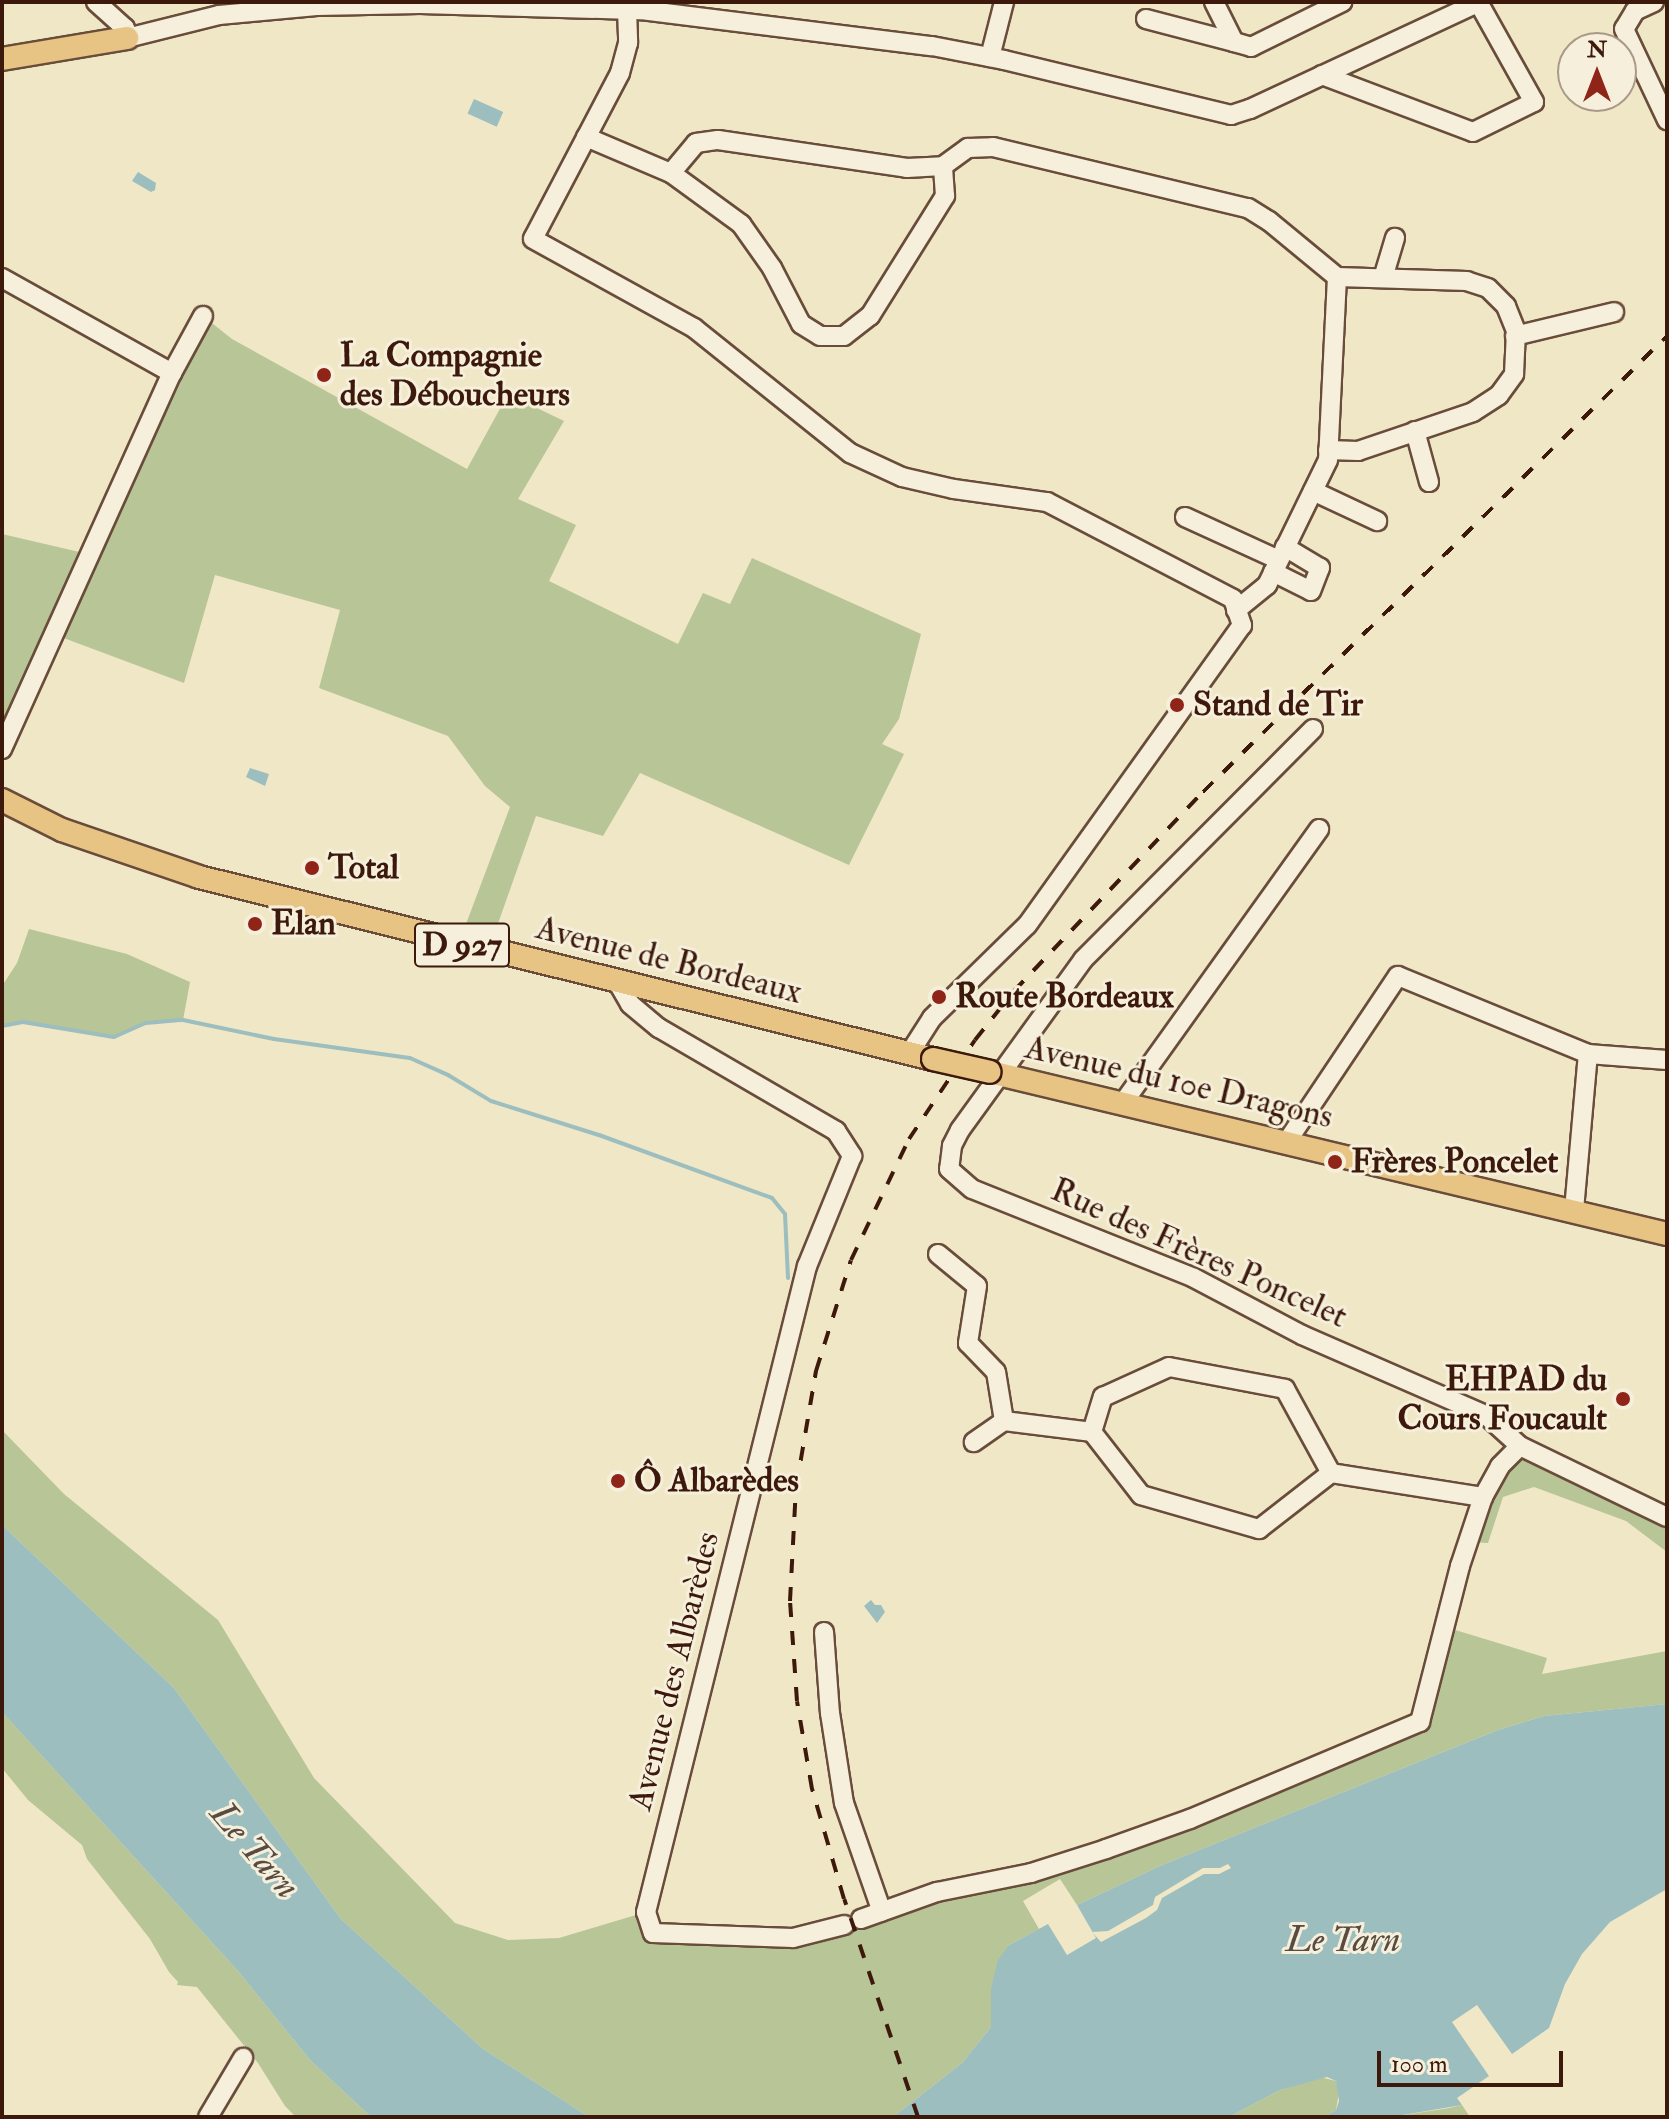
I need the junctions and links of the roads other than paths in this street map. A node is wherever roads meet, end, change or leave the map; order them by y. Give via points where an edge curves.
1 (96, 2) edge
2 (1004, 2) edge
3 (1214, 2) edge
4 (1342, 2) edge
5 (1654, 2) edge
6 (1468, 4) edge
7 (618, 6) edge
8 (672, 8) edge
9 (1146, 19) dead end
10 (127, 38) junction
11 (1234, 42) junction
12 (990, 57) junction
13 (2, 59) edge
14 (1322, 75) junction
15 (1667, 120) edge
16 (586, 137) junction
17 (943, 166) junction
18 (671, 173) junction
19 (1395, 238) dead end
20 (1337, 277) junction
21 (2, 278) edge
22 (1383, 278) junction
23 (1614, 312) dead end
24 (203, 316) dead end
25 (1515, 336) junction
26 (172, 373) junction
27 (1415, 431) junction
28 (1328, 450) junction
29 (1429, 482) dead end
30 (1313, 491) junction
31 (1185, 517) dead end
32 (1377, 521) dead end
33 (1279, 560) junction
34 (1236, 610) junction
35 (1313, 729) dead end
36 (2, 749) edge
37 (2, 800) edge
38 (1319, 829) dead end
39 (618, 983) junction
40 (909, 1054) junction
41 (1588, 1054) junction
42 (1667, 1060) edge
43 (996, 1074) junction
44 (1123, 1103) junction
45 (1286, 1143) junction
46 (1574, 1210) junction
47 (1667, 1234) edge
48 (938, 1254) dead end
49 (1004, 1421) junction
50 (1092, 1432) junction
51 (974, 1442) dead end
52 (1520, 1446) junction
53 (1331, 1473) junction
54 (1483, 1497) junction
55 (1667, 1517) edge
56 (824, 1632) dead end
57 (882, 1912) junction
58 (243, 2058) dead end
59 (208, 2117) edge

1 - 10 street via 125,28
2 - 12 street
3 - 11 street
4 - 11 street via 1251,47
5 - 15 street via 1635,11 1624,29
6 - 14 street
6 - 14 street via 1534,102 1473,132
7 - 8 street
7 - 10 street via 317,6 219,15
7 - 16 street via 627,54
8 - 12 street
9 - 11 street
10 - 13 main road
12 - 14 street via 1231,115
16 - 18 street
16 - 34 street via 533,239 694,328 850,453 902,477 1047,502 1233,599
17 - 18 street via 907,168 814,150 718,140 696,143
17 - 18 street via 945,196 870,316 844,336 820,336 801,324 741,224
17 - 20 street via 968,148 993,147 1248,208
19 - 22 street
20 - 22 street
20 - 28 street
21 - 26 street
22 - 25 street via 1467,281 1488,288 1506,306
23 - 25 street
24 - 26 street
25 - 27 street via 1514,374 1499,395 1473,412
26 - 36 street
27 - 28 street via 1358,451
27 - 29 street
28 - 30 street
30 - 32 street
30 - 33 street
31 - 33 street
33 - 34 street via 1267,585
34 - 40 street via 1242,625 1041,906 1005,949 932,1018
35 - 43 street via 1083,960
37 - 39 main road, Avenue de Bordeaux / D 927 via 62,830 199,877
38 - 44 street
39 - 40 main road, Avenue de Bordeaux / D 927
39 - 57 street, Avenue des Albarèdes via 630,1004 659,1028 836,1131 852,1156 807,1266 646,1912 653,1933 793,1938
40 - 43 main road, Avenue du 10e Dragons / D 927, bridge
41 - 42 street
41 - 45 street via 1398,976
41 - 46 street
43 - 44 main road, Avenue du 10e Dragons / D 927
43 - 52 street, Rue des Frères Poncelet via 952,1146 949,1169 972,1189 1194,1278 1302,1335 1487,1416
44 - 45 main road, Avenue du 10e Dragons / D 927
45 - 46 main road, Avenue du 10e Dragons / D 927
46 - 47 main road, Avenue du 10e Dragons / D 927
48 - 49 street via 977,1286 968,1343 996,1372
49 - 50 street
49 - 51 street
50 - 53 street via 1141,1495 1259,1529
50 - 53 street via 1103,1397 1169,1367 1285,1389
52 - 54 street, Avenue des Albarèdes via 1500,1466
52 - 55 street
53 - 54 street
54 - 57 street, Avenue des Albarèdes via 1420,1722 1106,1849 1031,1873 937,1892
56 - 57 street via 844,1803
58 - 59 street

